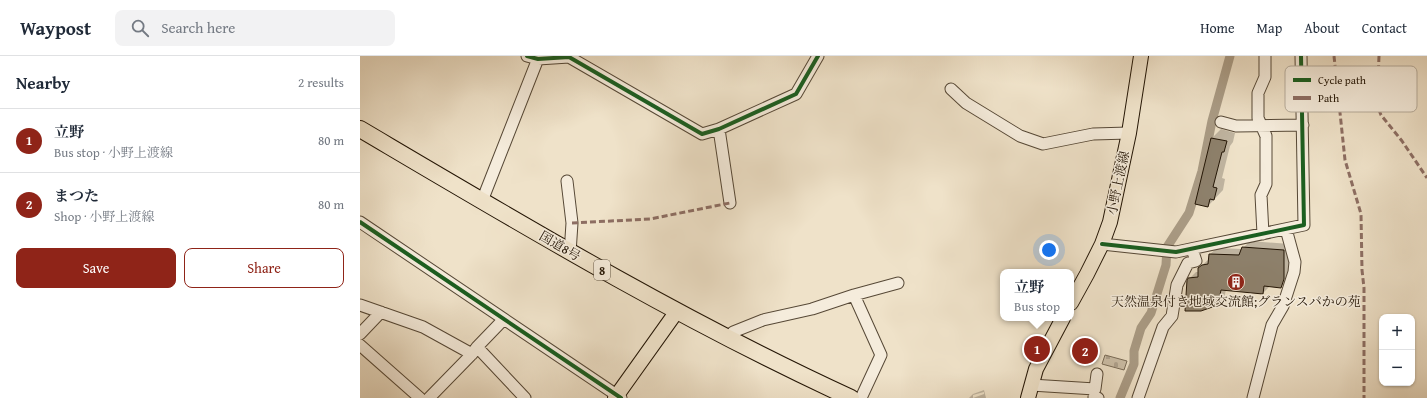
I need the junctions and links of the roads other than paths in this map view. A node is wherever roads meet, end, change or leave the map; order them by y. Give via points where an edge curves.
1 (527, 56) edge
2 (818, 56) edge
3 (1141, 56) edge
4 (1265, 56) edge
5 (1301, 56) edge
6 (538, 58) edge
7 (1301, 66) edge
8 (951, 89) dead end
9 (1303, 112) edge
10 (1221, 122) dead end
11 (1303, 125) junction
12 (1262, 126) junction
13 (360, 129) edge
14 (719, 129) junction
15 (1129, 133) junction
16 (567, 181) dead end
17 (482, 201) junction
18 (730, 203) dead end
19 (360, 222) edge
20 (1286, 229) junction
21 (1263, 234) junction
22 (1102, 244) junction
23 (1192, 249) junction
24 (570, 252) junction
25 (898, 283) dead end
26 (854, 295) junction
27 (1074, 298) edge
28 (360, 305) edge
29 (381, 312) junction
30 (677, 312) junction
31 (504, 319) junction
32 (1061, 321) edge
33 (360, 334) edge
34 (730, 340) junction
35 (360, 344) edge
36 (475, 351) junction
37 (1097, 374) dead end
38 (1029, 392) edge
39 (1096, 395) edge
40 (1256, 395) edge
41 (618, 397) edge
42 (420, 398) edge
43 (429, 398) edge
44 (525, 398) edge
45 (851, 398) edge
46 (861, 398) edge
47 (1138, 398) edge

1 - 6 street
2 - 14 street via 796,94
3 - 15 main road, 小野上渡線
4 - 12 street via 1265,76 1258,93 1258,118
5 - 7 street
6 - 14 street via 569,57 702,134
6 - 17 street
8 - 15 street via 966,103 1020,136 1043,144 1093,134
9 - 11 street
10 - 12 street via 1236,126
11 - 12 street
11 - 20 street via 1304,225
12 - 21 street via 1266,136 1266,184 1261,195
13 - 17 highway, 国道8号 / 8
14 - 18 street
15 - 22 main road, 小野上渡線 via 1114,206
16 - 24 street via 572,223
17 - 24 highway, 国道8号 / 8
19 - 31 street
20 - 21 street
20 - 40 street via 1295,262 1294,272 1283,306 1272,325
21 - 23 street
22 - 23 street via 1176,252
22 - 27 main road, 小野上渡線
23 - 47 street via 1196,261 1188,263 1177,285 1172,316 1163,328
24 - 30 highway, 国道8号 / 8
25 - 26 street
26 - 34 street via 812,309 763,320 733,332
26 - 46 street via 881,355
28 - 29 street
29 - 33 street
29 - 36 street via 423,327
30 - 34 highway, 国道8号 / 8
30 - 41 main road
31 - 36 street
31 - 41 street
32 - 38 main road via 1036,369
34 - 45 highway, 国道8号 / 8
35 - 42 street
36 - 43 street
36 - 44 street
37 - 39 street
38 - 39 street

